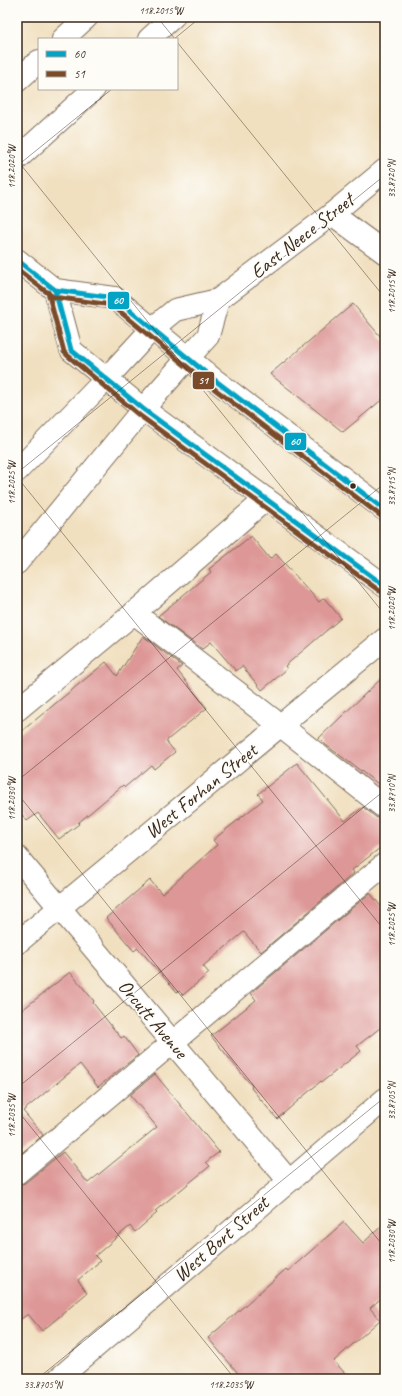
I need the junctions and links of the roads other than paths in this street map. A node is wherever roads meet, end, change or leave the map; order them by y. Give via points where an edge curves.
1 (87, 17) edge
2 (173, 17) edge
3 (64, 38) edge
4 (150, 38) edge
5 (38, 62) edge
6 (17, 81) edge
7 (93, 90) edge
8 (17, 159) edge
9 (385, 170) edge
10 (332, 214) junction
11 (385, 253) edge
12 (17, 260) edge
13 (55, 290) junction
14 (218, 300) junction
15 (153, 328) junction
16 (188, 358) junction
17 (106, 379) junction
18 (144, 409) junction
19 (17, 471) edge
20 (266, 499) junction
21 (385, 510) edge
22 (17, 563) edge
23 (385, 586) edge
24 (134, 614) junction
25 (385, 640) edge
26 (17, 710) edge
27 (280, 725) junction
28 (385, 808) edge
29 (17, 857) edge
30 (385, 864) edge
31 (58, 908) junction
32 (17, 943) edge
33 (172, 1043) junction
34 (385, 1099) edge
35 (17, 1173) edge
36 (289, 1181) junction
37 (58, 1379) edge

1 - 3 main road
2 - 4 main road
5 - 6 main road
7 - 8 main road
9 - 10 main road, East Neece Street
10 - 11 main road
10 - 14 main road, East Neece Street
12 - 13 main road
13 - 15 main road via 115,298
13 - 17 main road via 71,350
14 - 15 main road, East Neece Street via 175,310
14 - 16 main road via 208,336
15 - 16 main road
15 - 17 main road, East Neece Street
16 - 18 main road
16 - 21 main road
17 - 18 main road
17 - 19 main road, East Neece Street
18 - 20 main road
18 - 22 main road
20 - 23 main road
20 - 24 main road
24 - 26 main road
24 - 27 main road
25 - 27 main road, West Forhan Street
27 - 28 main road
27 - 31 main road, West Forhan Street
29 - 31 main road, Orcutt Avenue
30 - 33 main road
31 - 32 main road, West Forhan Street
31 - 33 main road, Orcutt Avenue
33 - 35 main road
33 - 36 main road, Orcutt Avenue
34 - 36 main road, West Bort Street
36 - 37 main road, West Bort Street

